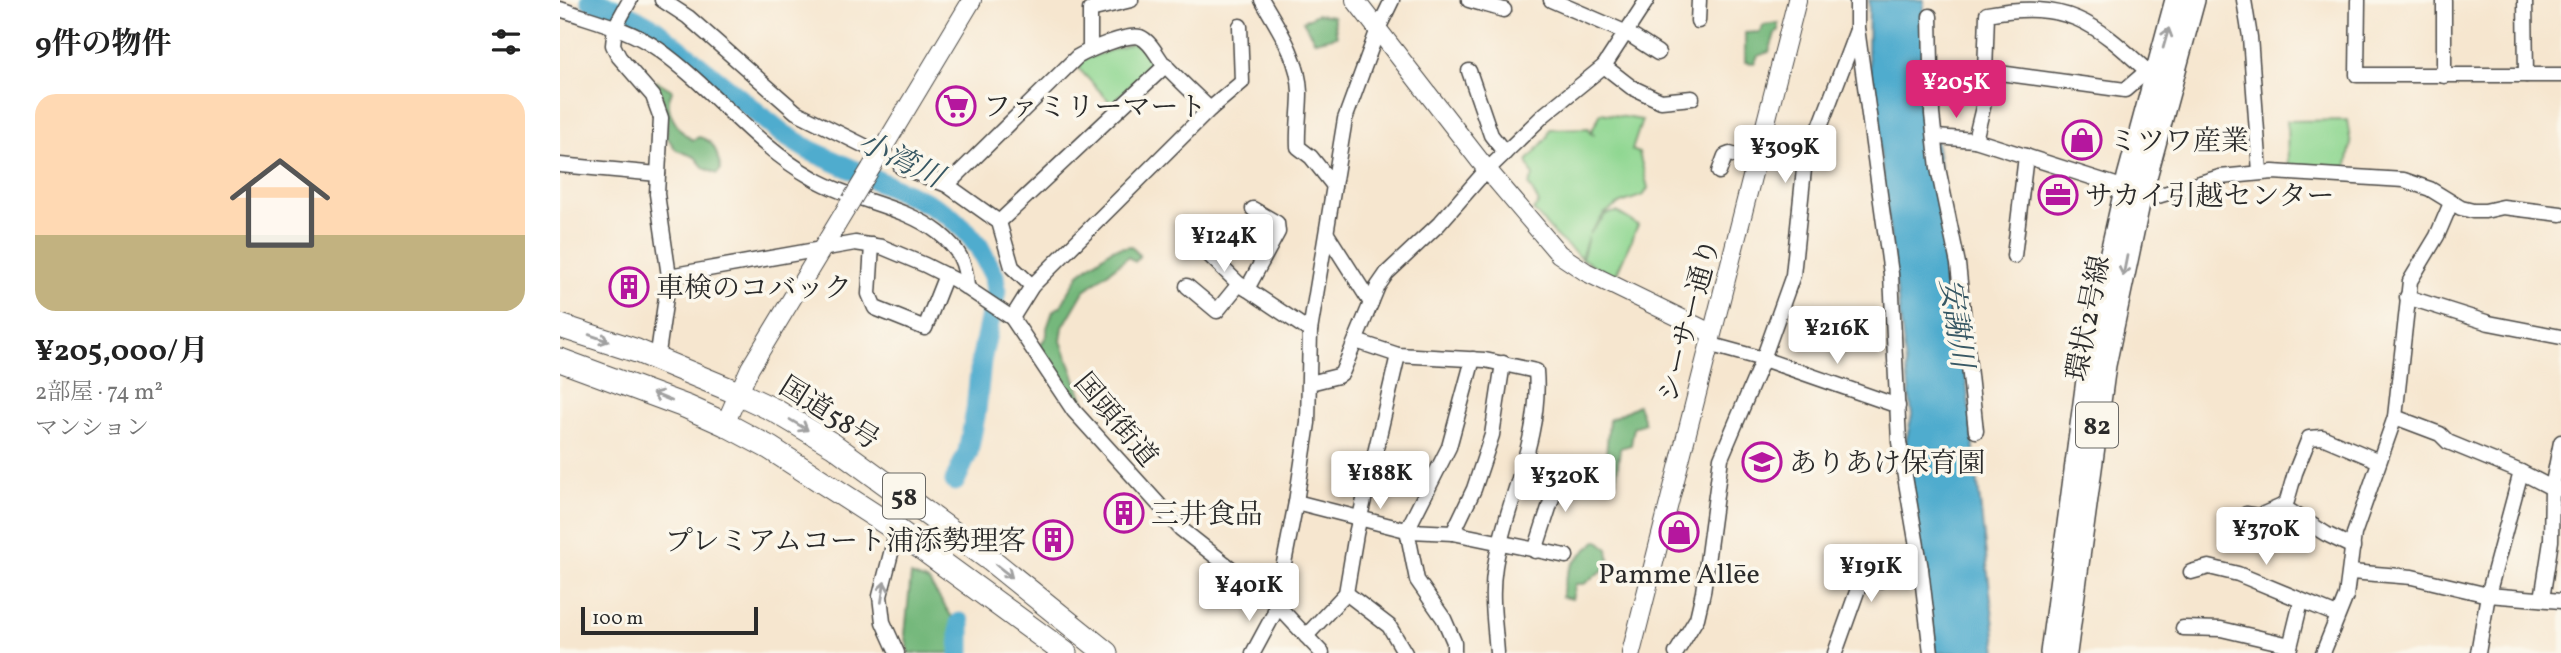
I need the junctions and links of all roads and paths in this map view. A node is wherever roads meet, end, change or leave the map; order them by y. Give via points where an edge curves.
1 (631, 0) edge
2 (662, 0) edge
3 (972, 0) edge
4 (1131, 0) edge
5 (1262, 0) edge
6 (1355, 0) edge
7 (1392, 0) edge
8 (1469, 0) edge
9 (1647, 0) edge
10 (1699, 0) edge
11 (1797, 0) edge
12 (1857, 0) edge
13 (2176, 0) edge
14 (2194, 0) edge
15 (2244, 0) edge
16 (2358, 0) edge
17 (2444, 0) edge
18 (2525, 0) edge
19 (1560, 2) edge
20 (1089, 5) edge
21 (560, 9) edge
22 (1504, 10) dead end
23 (1930, 16) dead end
24 (1698, 20) dead end
25 (1240, 26) dead end
26 (615, 27) junction
27 (1857, 28) junction
28 (1378, 29) junction
29 (1627, 33) junction
30 (1090, 49) junction
31 (1658, 53) dead end
32 (1166, 65) junction
33 (1604, 66) junction
34 (1469, 71) dead end
35 (1986, 71) junction
36 (2525, 75) junction
37 (2561, 75) edge
38 (2158, 76) junction
39 (2444, 76) junction
40 (1692, 98) dead end
41 (1209, 109) junction
42 (1936, 137) junction
43 (1975, 140) junction
44 (1505, 153) junction
45 (2026, 156) junction
46 (875, 160) junction
47 (1756, 162) junction
48 (560, 165) edge
49 (901, 167) dead end
50 (1488, 170) junction
51 (1719, 172) dead end
52 (2260, 172) junction
53 (658, 174) junction
54 (947, 185) junction
55 (1334, 186) junction
56 (2132, 196) junction
57 (2451, 202) junction
58 (1254, 209) dead end
59 (2561, 214) edge
60 (999, 222) junction
61 (1327, 234) junction
62 (872, 245) junction
63 (823, 248) junction
64 (1209, 255) dead end
65 (2014, 256) dead end
66 (946, 275) junction
67 (668, 276) junction
68 (1187, 285) dead end
69 (1032, 286) junction
70 (1243, 286) junction
71 (970, 289) junction
72 (2407, 297) junction
73 (1371, 303) junction
74 (1008, 315) junction
75 (560, 326) edge
76 (1310, 331) junction
77 (2561, 337) edge
78 (1710, 338) junction
79 (1356, 341) junction
80 (1398, 355) junction
81 (1473, 359) junction
82 (1763, 359) junction
83 (560, 360) edge
84 (657, 360) junction
85 (1503, 363) junction
86 (1310, 383) junction
87 (738, 393) junction
88 (1898, 407) junction
89 (2395, 417) junction
90 (725, 424) junction
91 (1976, 431) dead end
92 (2561, 442) edge
93 (2379, 461) junction
94 (1562, 467) dead end
95 (2521, 472) junction
96 (2556, 489) edge
97 (1296, 502) junction
98 (2282, 506) junction
99 (2246, 514) dead end
100 (1360, 517) junction
101 (897, 530) junction
102 (1407, 530) junction
103 (1453, 533) junction
104 (1501, 544) junction
105 (2353, 547) junction
106 (1535, 551) junction
107 (1566, 556) dead end
108 (1921, 569) junction
109 (2191, 572) dead end
110 (2351, 572) junction
111 (1346, 593) junction
112 (2488, 595) junction
113 (2542, 599) junction
114 (2561, 601) edge
115 (2301, 602) junction
116 (1276, 604) junction
117 (1061, 614) junction
118 (2337, 615) junction
119 (2183, 628) dead end
120 (1306, 636) junction
121 (2289, 649) edge
122 (1062, 651) edge
123 (897, 653) edge
124 (1106, 653) edge
125 (1118, 653) edge
126 (1253, 653) edge
127 (1322, 653) edge
128 (1405, 653) edge
129 (1454, 653) edge
130 (1497, 653) edge
131 (1631, 653) edge
132 (1676, 653) edge
133 (1835, 653) edge
134 (1931, 653) edge
135 (2051, 653) edge
136 (2066, 653) edge
137 (2323, 653) edge
138 (2478, 653) edge

1 - 26 street
2 - 46 street via 688,17 796,112
3 - 46 street
4 - 20 street
5 - 55 street via 1289,49 1300,90 1298,147
6 - 28 street
7 - 28 street
8 - 22 street
9 - 29 street
10 - 24 street
11 - 47 street, シーサー通り
12 - 27 street
38 -> 13 main road, 環状2号線 / 82
14 - 38 main road, 環状2号線 / 82
15 - 52 street
16 - 39 street via 2357,75
17 - 39 street
18 - 36 street
19 - 29 street
20 - 30 street
21 - 26 street
23 - 42 street
25 - 41 street via 1242,82
26 - 53 street via 615,51 657,105 661,130
26 - 71 street via 658,50 805,174 938,232 966,267
27 - 82 street via 1804,169 1793,275
27 - 88 street via 1891,274
28 - 50 street
28 - 55 street via 1345,119
29 - 31 street
29 - 33 street
30 - 32 street via 1138,37
30 - 54 street
32 - 41 street
32 - 60 street
33 - 40 street via 1631,87 1661,101
33 - 44 street
34 - 44 street via 1491,135
35 - 38 street via 2125,90
35 - 38 street via 1987,14 2032,6 2067,11 2098,27
35 - 43 street
36 - 37 street
36 - 39 street
38 - 56 main road, 環状2号線 / 82
41 - 69 street
42 - 43 street
42 - 91 street via 1958,264
43 - 45 street
44 - 50 street
45 - 56 street via 2116,185
45 - 65 street
46 - 63 street, bridge
47 - 51 street via 1730,154
47 - 78 street, シーサー通り
48 - 53 street
49 - 54 street
50 - 73 street via 1387,273
50 - 78 street via 1547,242 1572,263
52 - 56 street via 2220,177 2151,198
52 - 57 street via 2404,180
53 - 67 street
54 - 60 street
55 - 61 street
56 - 135 main road, 環状2号線 / 82 via 2094,327
56 -> 136 main road, 環状2号線 / 82
57 - 59 street via 2473,211 2503,207
57 - 72 street via 2410,281
58 - 70 street via 1276,223 1278,232
60 - 69 street via 1012,267
61 - 73 street
61 - 76 street
62 - 63 street
62 - 66 street
62 - 66 street via 869,294 875,308 925,328
63 - 67 street
63 - 87 street
64 - 70 street
66 - 71 street
67 - 84 street
68 - 70 street via 1217,311
69 - 74 street
70 - 76 street
71 - 74 street
72 - 77 street via 2489,323
72 - 89 street
73 - 79 street
74 - 116 street, 国頭街道 via 1074,411 1181,529
75 -> 84 highway, 国道58号 / 58
76 - 86 street
78 - 82 street
78 - 131 street, シーサー通り
79 - 80 street
79 - 86 street via 1338,376
80 - 81 street
80 - 100 street
81 - 85 street
81 - 102 street via 1449,447
82 - 88 street
82 - 132 street via 1721,458 1703,592 1697,618
90 -> 83 highway, 58
84 - 87 highway, 国道58号 / 58
85 - 103 street via 1492,435
85 - 104 street via 1536,371 1538,391 1529,449
86 - 97 street
87 - 90 street
87 -> 117 highway, 国道58号 / 58 via 833,445
88 - 108 street via 1899,442
89 - 93 street
89 - 95 street
90 - 101 highway, 58
92 - 96 street
93 - 98 street via 2322,437 2309,438
93 - 105 street
94 - 106 street
95 - 96 street
95 - 112 street
96 - 113 street
97 - 100 street
97 - 116 street
98 - 99 street via 2259,516
98 - 105 street
100 - 102 street
100 - 111 street
101 - 122 highway, 58
123 -> 101 street via 883,622 880,597
102 - 103 street
102 - 129 street via 1417,580 1444,619
103 - 104 street
104 - 106 street
104 - 130 street via 1493,586
105 - 110 street
106 - 107 street
108 - 133 street via 1858,586
108 - 134 street
109 - 115 street via 2209,568 2238,574
110 - 112 street via 2412,577
110 - 118 street
111 - 120 street
111 - 128 street via 1389,626
112 - 113 street
112 - 138 street
113 - 114 street
115 - 118 street
115 - 121 street
116 - 120 street, 国頭街道
116 - 126 street
117 - 124 highway, 国道58号 / 58
117 - 125 highway, 58
118 - 137 street
119 - 121 street via 2221,629
120 - 127 street, 国頭街道

